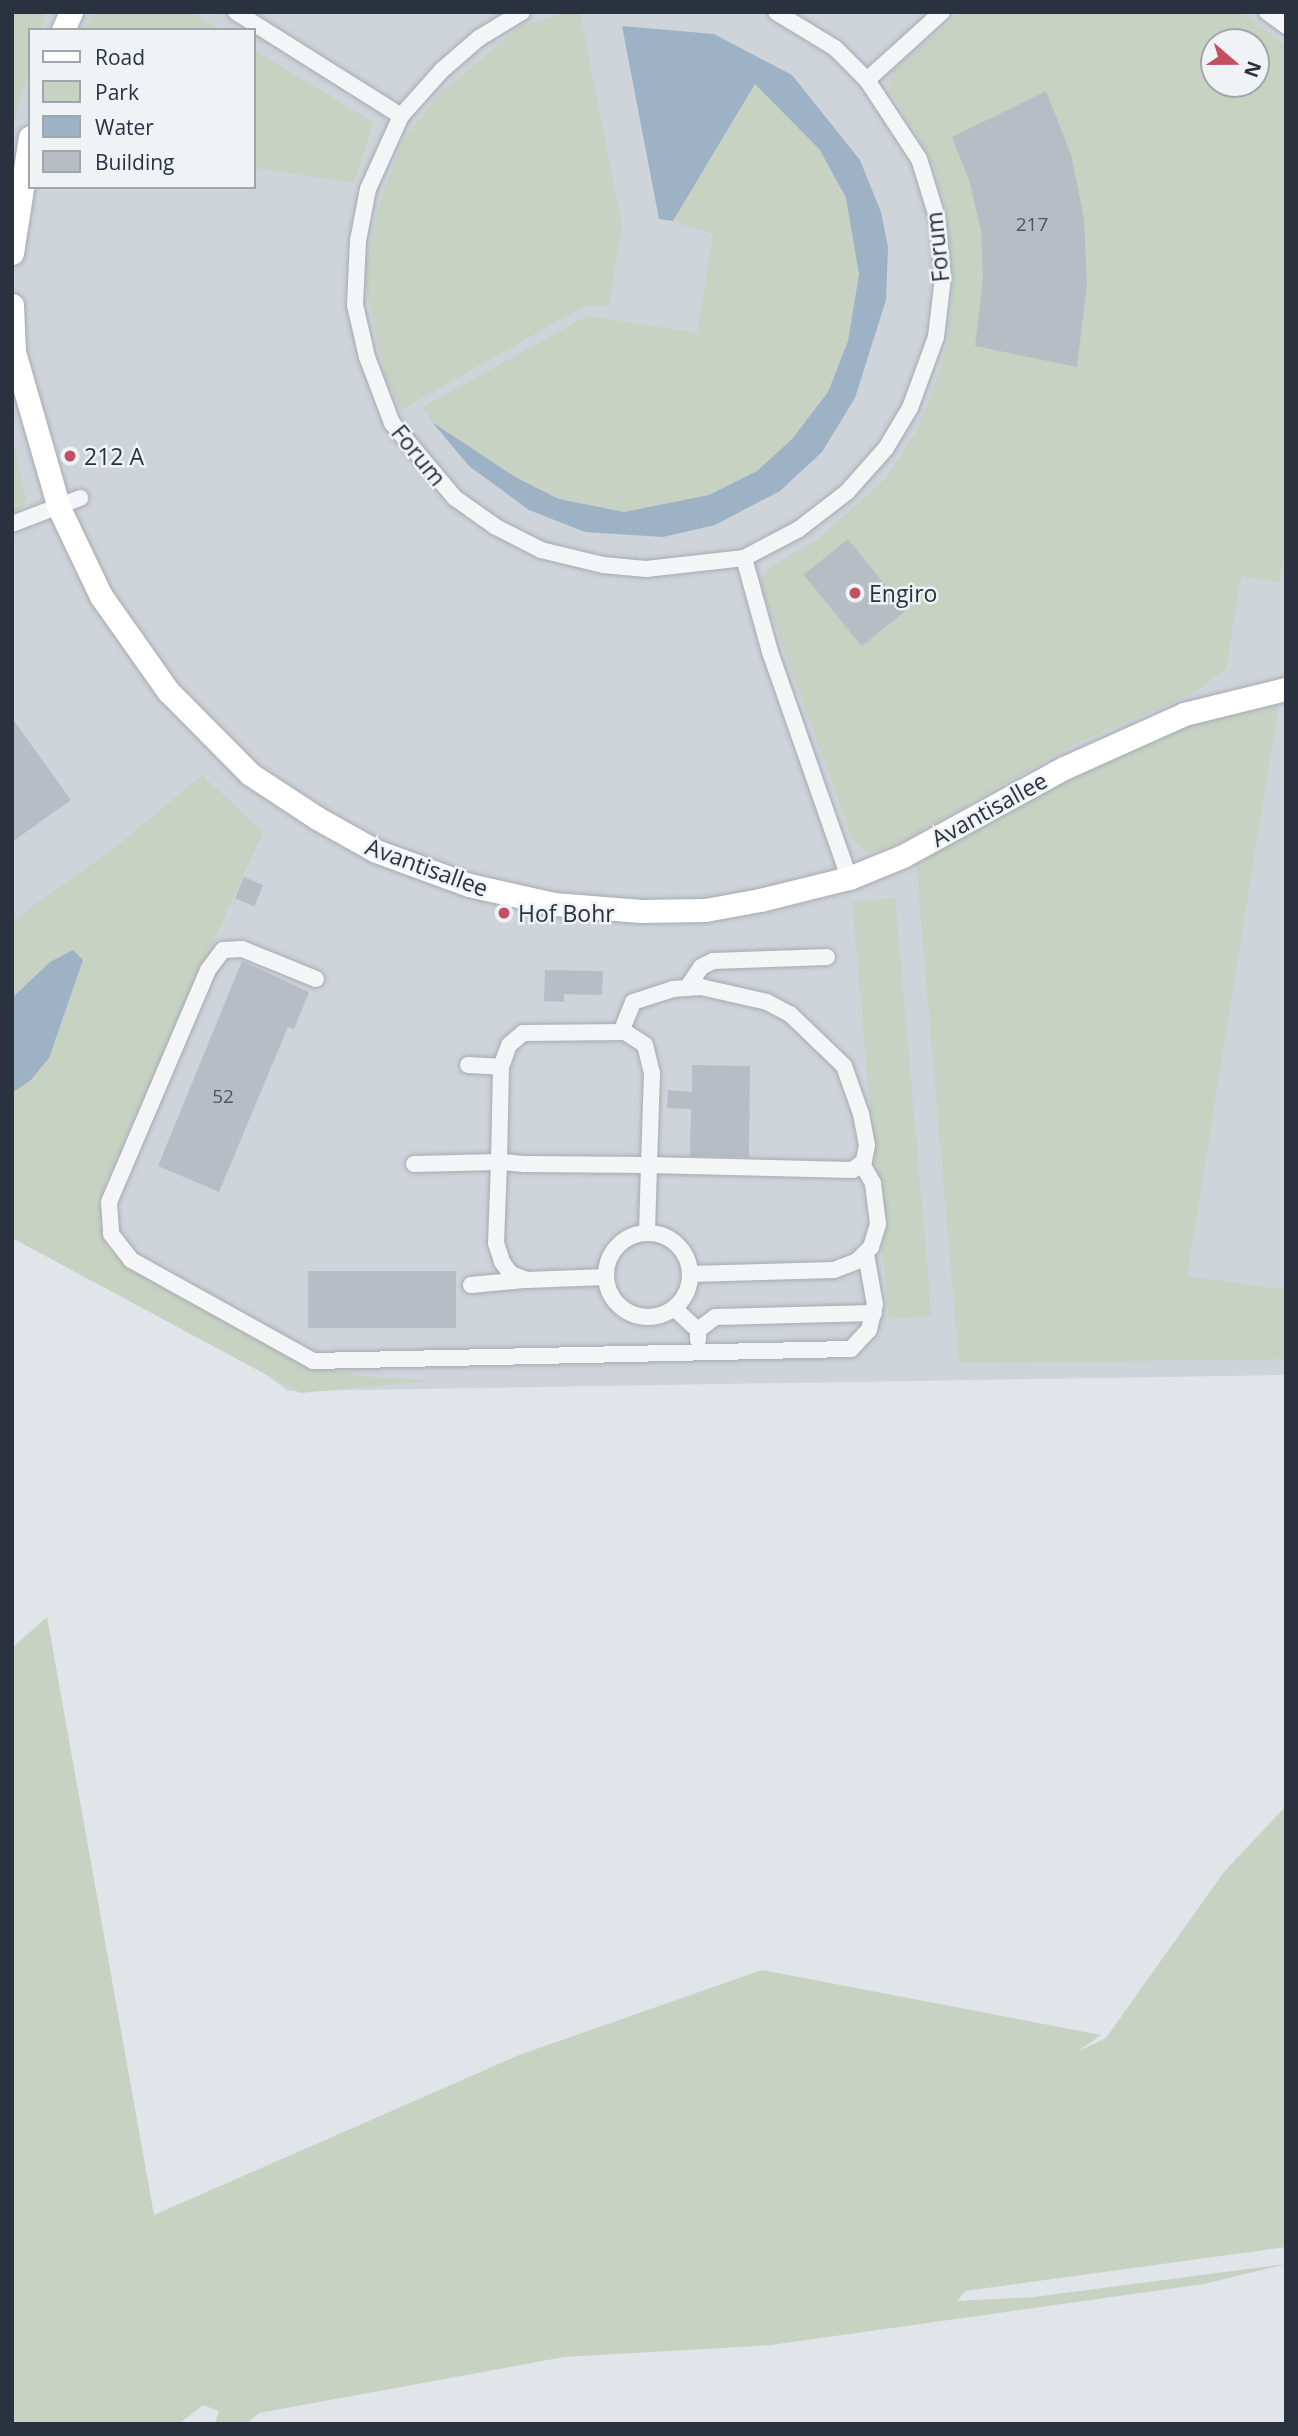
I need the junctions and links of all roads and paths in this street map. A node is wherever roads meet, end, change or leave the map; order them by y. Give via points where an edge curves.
1 (71, 12) edge
2 (236, 12) edge
3 (522, 12) edge
4 (776, 12) edge
5 (942, 12) edge
6 (1267, 12) edge
7 (1286, 26) edge
8 (64, 28) edge
9 (867, 80) junction
10 (401, 116) junction
11 (28, 150) edge
12 (12, 253) edge
13 (12, 305) edge
14 (80, 498) dead end
15 (59, 508) junction
16 (12, 524) edge
17 (744, 558) junction
18 (1286, 689) edge
19 (849, 878) junction
20 (827, 957) dead end
21 (316, 979) dead end
22 (687, 988) junction
23 (621, 1032) junction
24 (468, 1065) dead end
25 (501, 1067) junction
26 (499, 1162) junction
27 (414, 1164) dead end
28 (862, 1164) junction
29 (649, 1166) junction
30 (647, 1233) junction
31 (866, 1254) junction
32 (502, 1262) junction
33 (690, 1274) junction
34 (606, 1277) junction
35 (527, 1280) junction
36 (492, 1284) junction
37 (471, 1286) dead end
38 (674, 1308) junction
39 (874, 1313) junction
40 (698, 1330) junction
41 (699, 1352) junction

1 - 8 street
2 - 10 street
3 - 10 street, Forum via 470,46
4 - 9 street, Forum via 835,48
5 - 9 street
6 - 7 street
9 - 17 street, Forum via 919,159 937,218 943,277 936,337 909,408 886,448 847,492 809,521
10 - 17 street, Forum via 368,189 358,241 355,305 367,357 392,423 420,462 455,498 496,527 541,550 603,565 646,569
11 - 12 street
13 - 15 street, Avantisallee via 14,352
14 - 15 street
15 - 16 street
15 - 19 street, Avantisallee via 101,596 192,719 250,774 376,851 509,896 640,911 705,910
17 - 19 street via 770,652
18 - 19 street, Avantisallee via 1184,714 1128,737 903,856
20 - 22 street via 713,961 701,967
21 - 41 street via 242,949 223,950 208,970 109,1202 111,1234 131,1260 313,1361
22 - 23 street via 633,1002
22 - 28 street via 737,993 767,1002 790,1013 821,1039 844,1066 862,1114 867,1153
23 - 25 street via 523,1033 509,1045
23 - 29 street via 637,1037 650,1058
24 - 25 street
25 - 26 street
26 - 27 street
26 - 29 street
26 - 32 street via 496,1243
28 - 29 street via 853,1170
28 - 31 street via 873,1183 878,1224
29 - 30 street
30 - 33 street via 677,1245
30 - 34 street via 617,1247
31 - 33 street via 834,1270
31 - 39 street
32 - 35 street via 511,1274
32 - 36 street
33 - 38 street via 687,1290
34 - 35 street
34 - 38 street via 609,1293 633,1315 649,1318
35 - 36 street
36 - 37 street
38 - 40 street
39 - 40 street via 715,1317
39 - 41 street via 869,1330 852,1349
40 - 41 street

